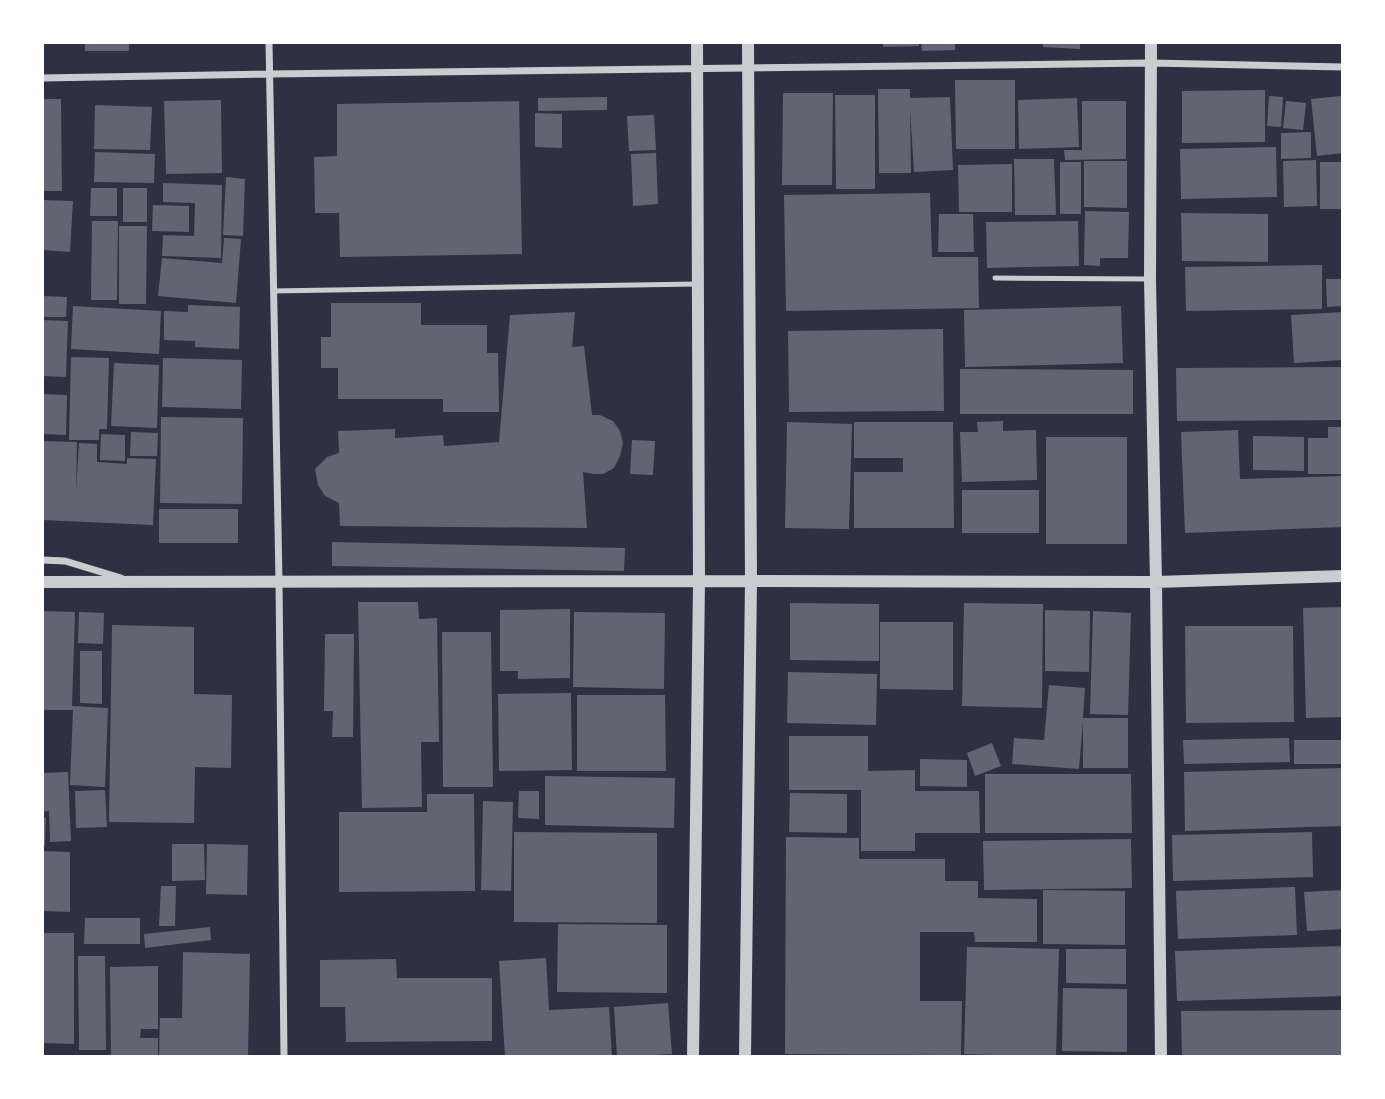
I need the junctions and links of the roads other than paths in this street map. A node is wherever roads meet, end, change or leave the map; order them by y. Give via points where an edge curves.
1 (270, 42) edge
2 (697, 42) edge
3 (747, 42) edge
4 (1152, 42) edge
5 (1151, 63) junction
6 (1343, 67) edge
7 (697, 68) junction
8 (748, 69) junction
9 (270, 74) junction
10 (42, 78) edge
11 (995, 278) dead end
12 (1150, 279) junction
13 (698, 284) junction
14 (273, 291) junction
15 (42, 561) edge
16 (1343, 576) edge
17 (128, 580) junction
18 (279, 581) junction
19 (699, 581) junction
20 (751, 581) junction
21 (42, 582) edge
22 (1156, 582) junction
23 (284, 1057) edge
24 (693, 1057) edge
25 (745, 1057) edge
26 (1161, 1057) edge

1 - 9 street
2 - 7 street
3 - 8 street
4 - 5 street
5 - 6 street
5 - 8 street
5 - 12 street
7 - 8 street
7 - 9 street
7 - 13 street
8 - 20 street
9 - 10 street
9 - 14 street
11 - 12 lane
12 - 22 street
13 - 14 lane
13 - 19 street
14 - 18 street
15 - 17 street via 65,561
16 - 22 street
17 - 18 street
17 - 21 street
18 - 19 street
18 - 23 street
19 - 20 street
19 - 24 street
20 - 22 street
20 - 25 street
22 - 26 street

